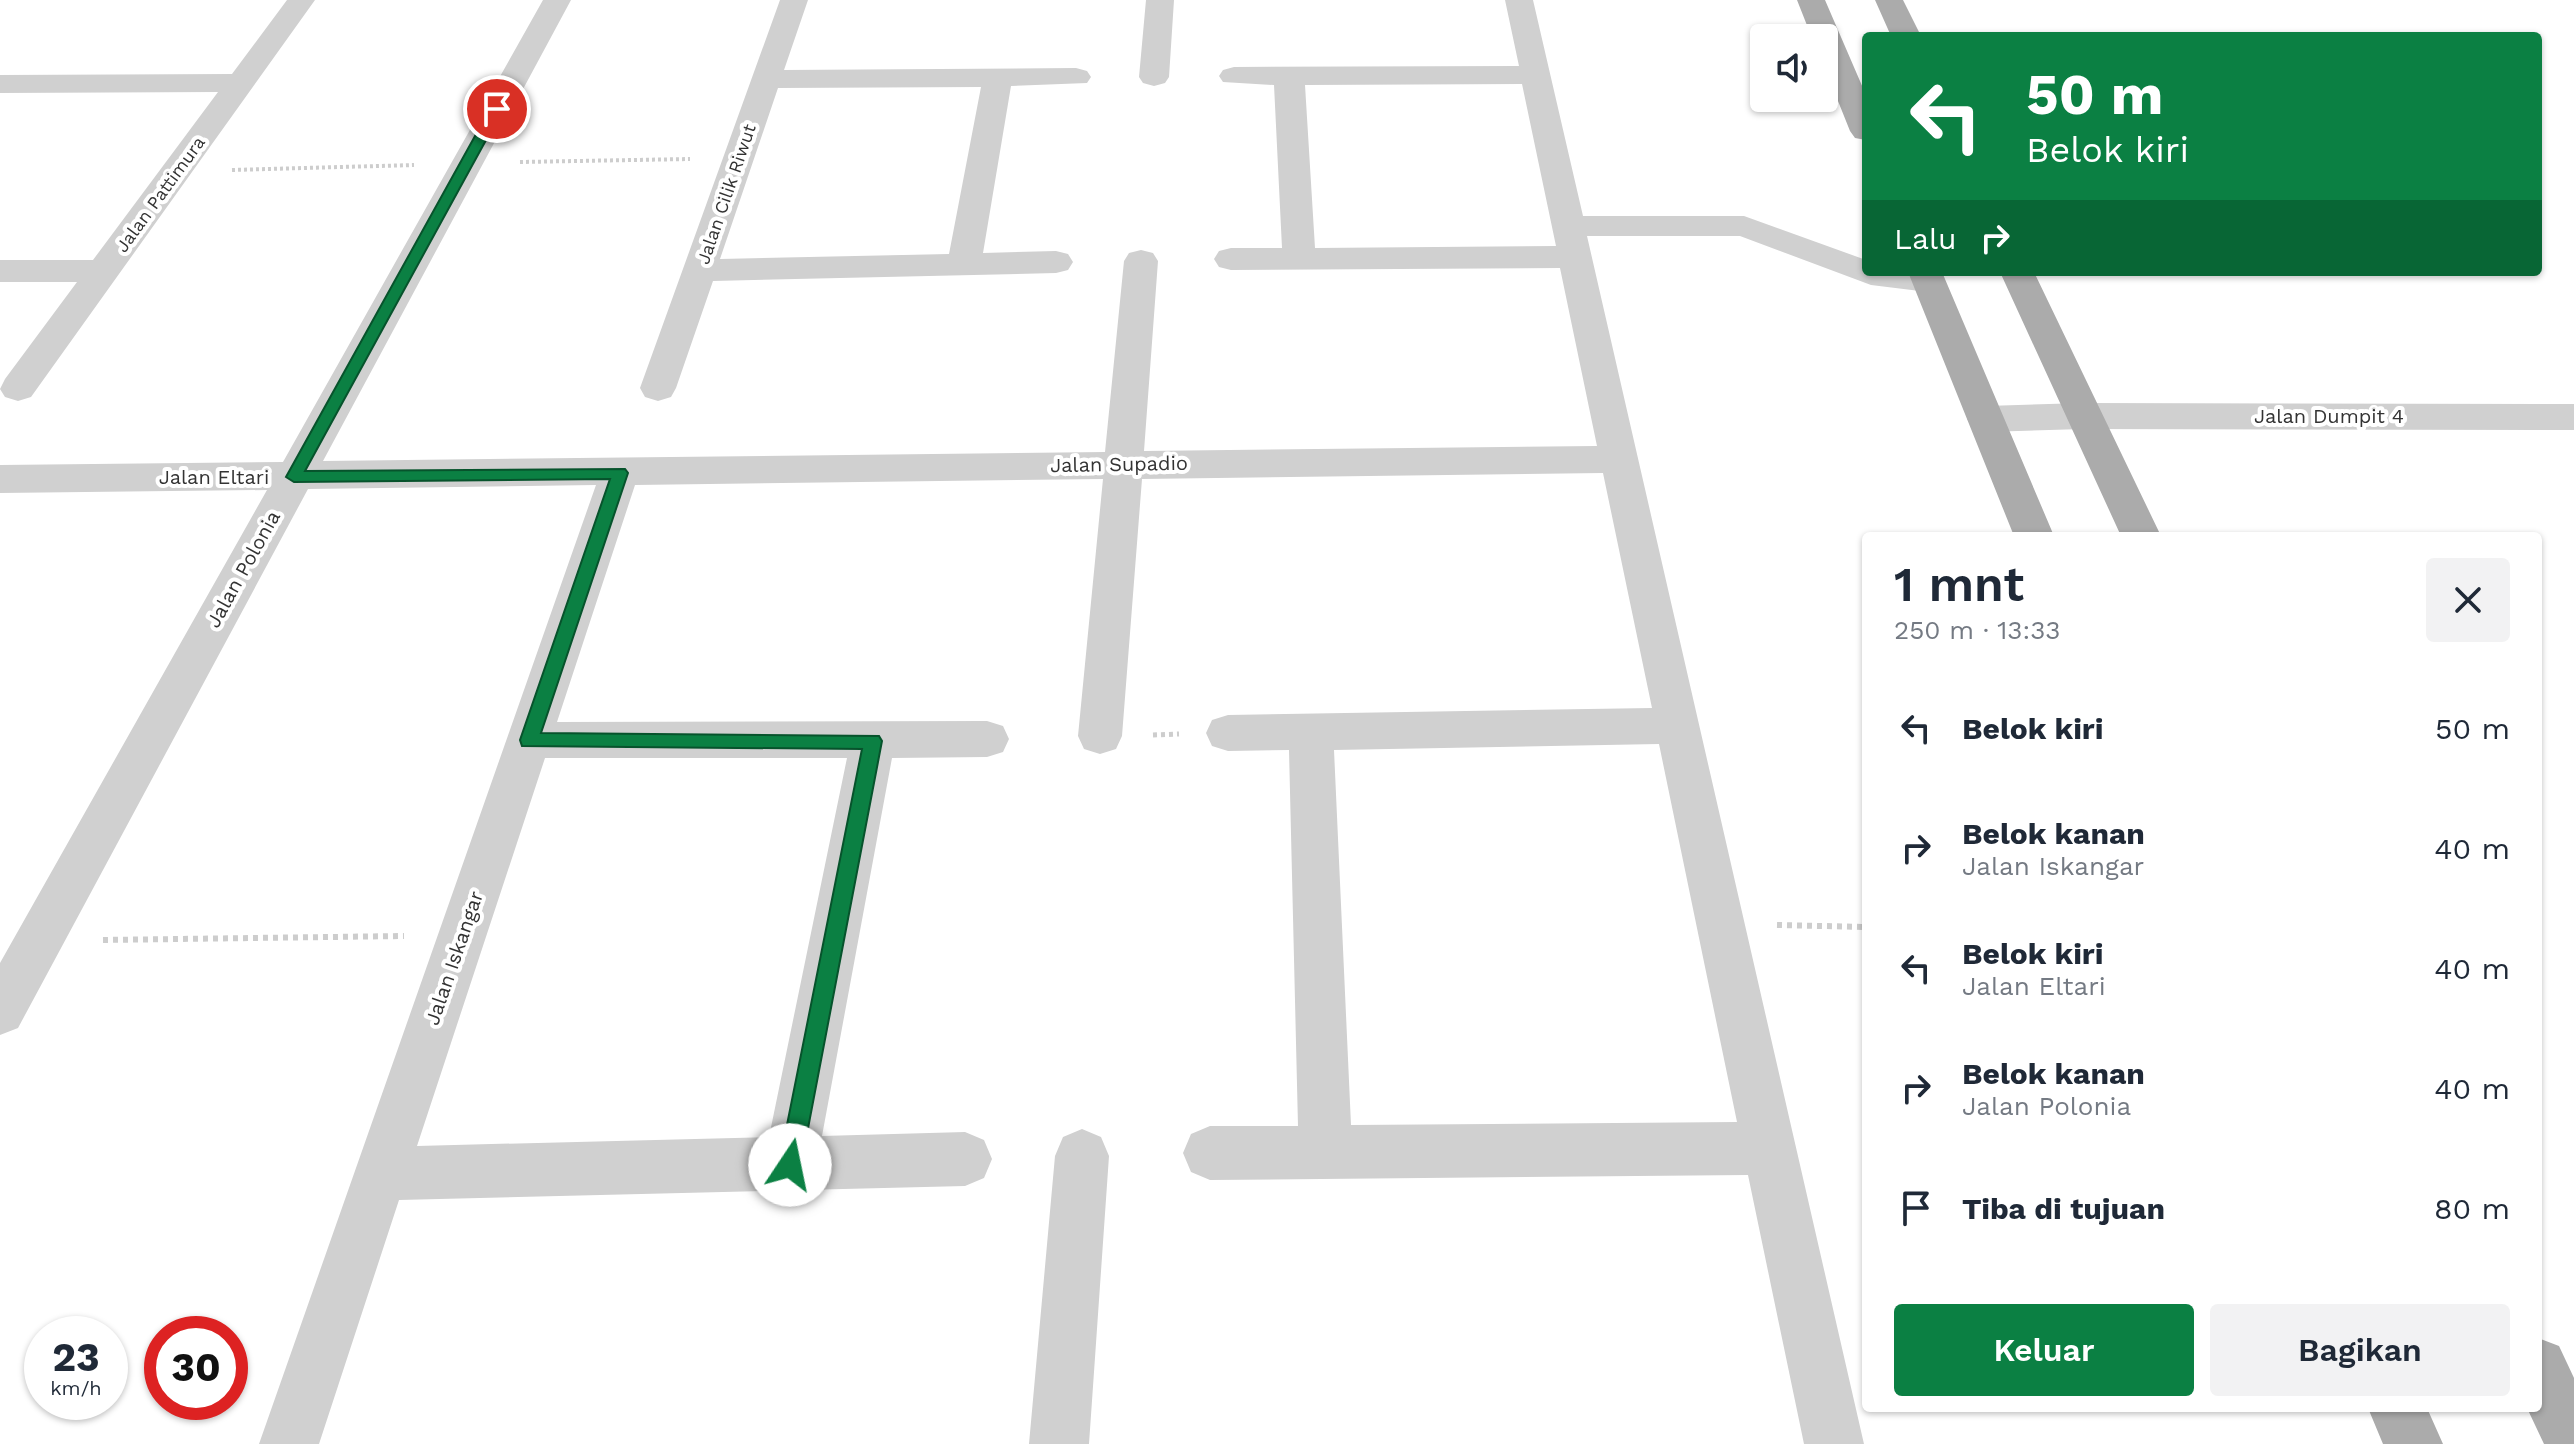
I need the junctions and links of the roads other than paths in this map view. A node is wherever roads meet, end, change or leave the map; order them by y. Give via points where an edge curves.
1 (301, 0) edge
2 (557, 0) edge
3 (794, 0) edge
4 (1160, 0) edge
5 (1519, 0) edge
6 (1811, 0) edge
7 (1889, 0) edge
8 (1904, 32) edge
9 (1535, 75) junction
10 (1234, 76) dead end
11 (1289, 76) junction
12 (998, 77) junction
13 (1076, 77) dead end
14 (1154, 77) dead end
15 (767, 79) junction
16 (241, 83) junction
17 (0, 84) edge
18 (1862, 121) edge
19 (1572, 241) junction
20 (1231, 259) dead end
21 (1299, 259) junction
22 (1141, 261) dead end
23 (1056, 262) dead end
24 (964, 264) junction
25 (700, 270) junction
26 (0, 271) edge
27 (103, 271) junction
28 (1862, 271) edge
29 (1926, 276) edge
30 (2019, 276) edge
31 (18, 388) dead end
32 (658, 388) dead end
33 (2083, 416) junction
34 (2574, 417) edge
35 (1986, 419) junction
36 (1619, 459) junction
37 (1124, 463) junction
38 (620, 473) junction
39 (294, 477) junction
40 (0, 479) edge
41 (2032, 532) edge
42 (2139, 532) edge
43 (1677, 726) junction
44 (1311, 731) junction
45 (1228, 733) dead end
46 (1100, 736) dead end
47 (987, 739) dead end
48 (529, 740) junction
49 (873, 741) junction
50 (0, 1011) edge
51 (1769, 1148) junction
52 (1325, 1149) junction
53 (1210, 1153) dead end
54 (1082, 1156) dead end
55 (965, 1159) dead end
56 (790, 1165) junction
57 (381, 1174) junction
58 (2542, 1375) edge
59 (2399, 1412) edge
60 (2574, 1442) edge
61 (289, 1444) edge
62 (1059, 1444) edge
63 (1834, 1444) edge
64 (2413, 1444) edge

1 - 16 street, Jalan Pattimura
2 - 39 street, Jalan Polonia
3 - 15 street, Jalan Cilik Riwut
4 - 14 street
5 - 9 street
6 - 18 main road
7 - 8 main road
9 - 11 street
9 - 19 street
10 - 11 street
11 - 21 street
12 - 13 street
12 - 15 street
12 - 24 street
15 - 25 street, Jalan Cilik Riwut
16 - 17 street
16 - 27 street, Jalan Pattimura
19 - 21 street
19 - 28 street via 1744,226
19 - 36 street
20 - 21 street
22 - 37 street
23 - 24 street
24 - 25 street
25 - 32 street, Jalan Cilik Riwut
26 - 27 street
27 - 31 street, Jalan Pattimura
29 - 35 main road
30 - 33 main road
33 - 34 street, Jalan Dumpit 4
33 - 35 street, Jalan Dumpit 4
33 - 42 main road
35 - 41 main road
36 - 37 street, Jalan Supadio
36 - 43 street
37 - 38 street, Jalan Supadio
37 - 46 street
38 - 39 street, Jalan Eltari
38 - 48 street, Jalan Iskangar
39 - 40 street, Jalan Eltari
39 - 50 street, Jalan Polonia
43 - 44 street
43 - 51 street
44 - 45 street
44 - 52 street
47 - 49 street
48 - 49 street
48 - 57 street, Jalan Iskangar
49 - 56 street
51 - 52 street
51 - 63 street
52 - 53 street
54 - 62 street
55 - 56 street
56 - 57 street
57 - 61 street, Jalan Iskangar
58 - 60 main road
59 - 64 main road

